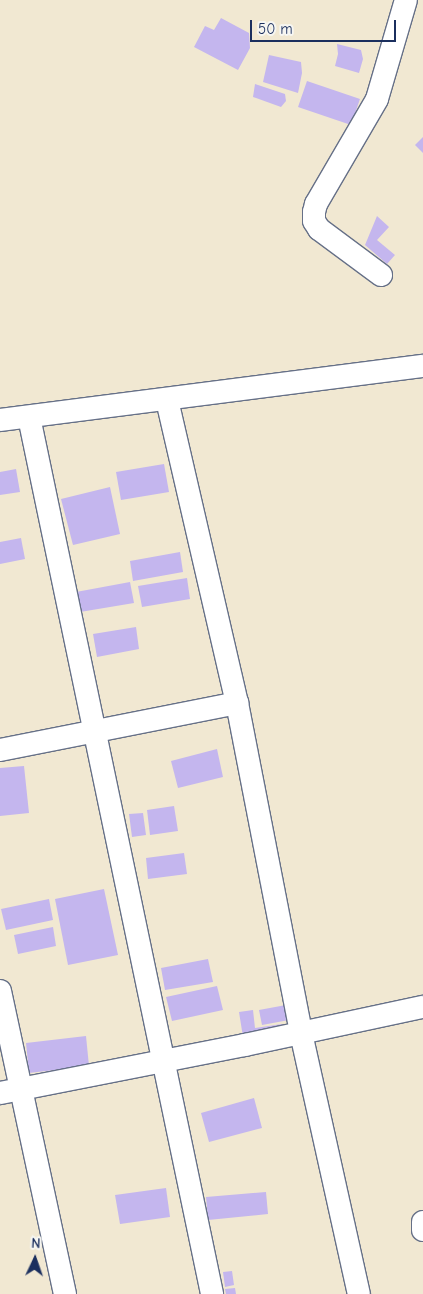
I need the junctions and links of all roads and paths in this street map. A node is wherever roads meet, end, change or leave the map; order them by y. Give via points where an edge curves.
1 (406, 0) edge
2 (381, 275) dead end
3 (423, 366) edge
4 (167, 400) junction
5 (29, 417) junction
6 (0, 420) edge
7 (237, 704) junction
8 (93, 732) junction
9 (0, 750) edge
10 (0, 991) edge
11 (423, 1007) edge
12 (301, 1034) junction
13 (164, 1061) junction
14 (10, 1091) edge
15 (423, 1222) edge
16 (423, 1230) edge
17 (65, 1294) edge
18 (212, 1294) edge
19 (359, 1294) edge

1 - 2 street via 377,99 314,212 314,221 319,229
3 - 4 street
4 - 5 street
4 - 7 street
5 - 6 street
5 - 8 street
7 - 8 street
7 - 12 street
8 - 9 street
8 - 13 street
10 - 14 street
11 - 12 street
12 - 13 street
12 - 19 street
13 - 14 street
13 - 18 street
14 - 17 street
15 - 16 street

